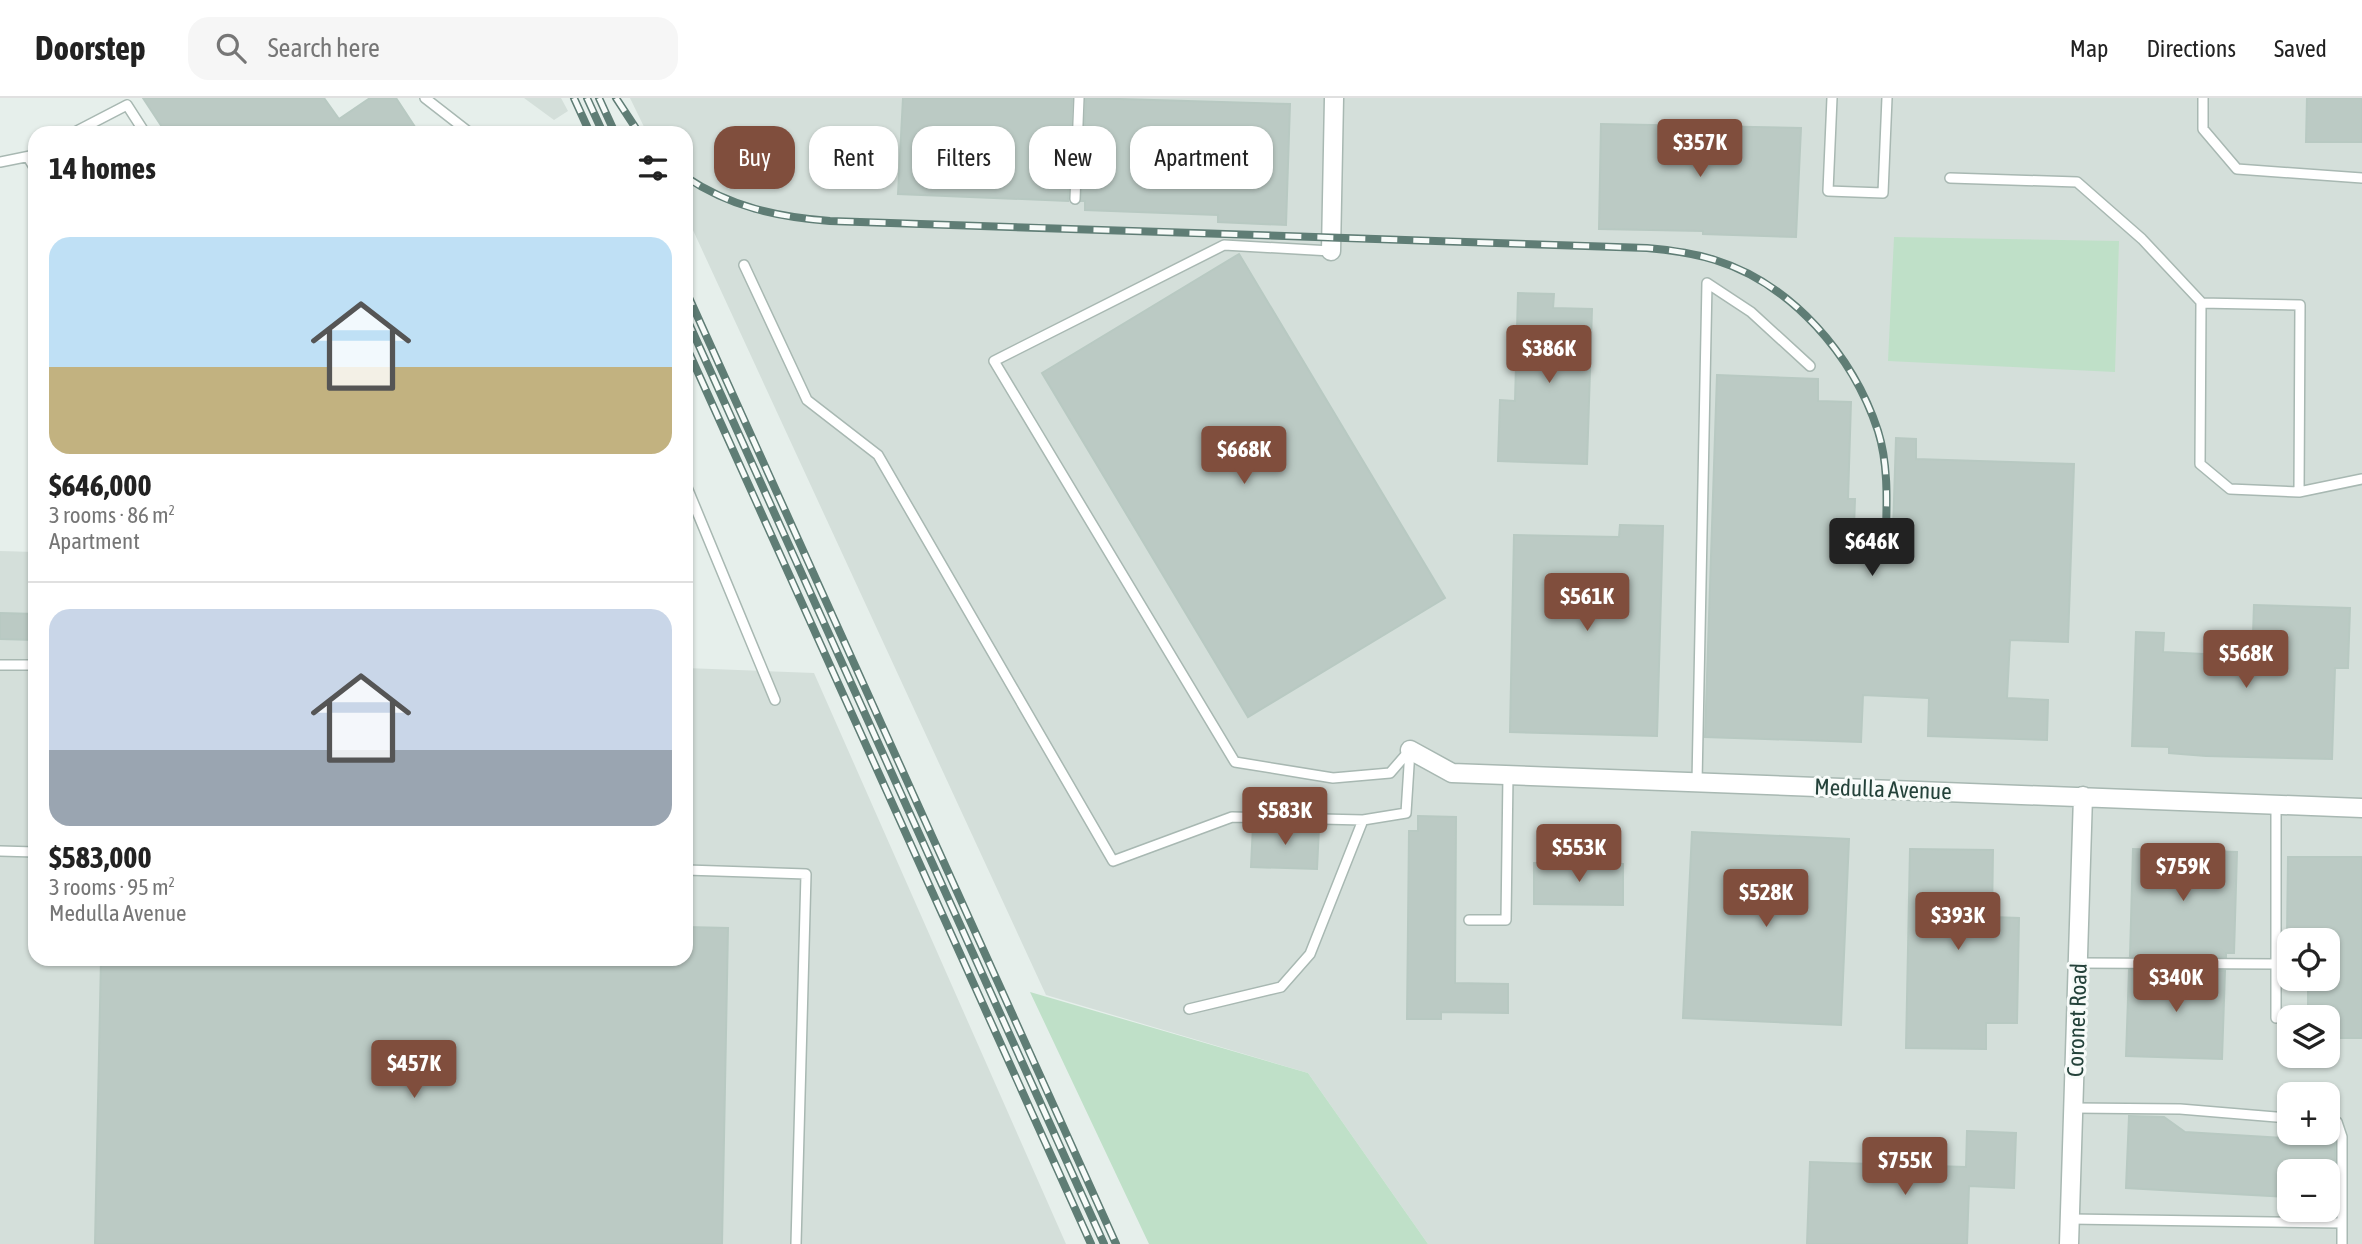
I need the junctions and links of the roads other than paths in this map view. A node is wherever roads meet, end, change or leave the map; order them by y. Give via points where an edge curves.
1 (425, 98) edge
2 (1079, 98) edge
3 (1334, 98) edge
4 (1832, 98) edge
5 (1887, 98) edge
6 (2203, 98) edge
7 (125, 102) edge
8 (85, 126) edge
9 (140, 126) edge
10 (461, 126) edge
11 (28, 158) edge
12 (0, 162) edge
13 (1950, 178) dead end
14 (2362, 178) edge
15 (1075, 199) dead end
16 (1331, 251) joint
17 (744, 265) dead end
18 (2202, 303) junction
19 (1811, 366) dead end
20 (2362, 479) edge
21 (2300, 492) junction
22 (693, 502) edge
23 (0, 665) edge
24 (28, 665) edge
25 (775, 700) dead end
26 (1410, 750) junction
27 (1508, 775) junction
28 (1697, 782) junction
29 (2084, 796) junction
30 (2276, 804) junction
31 (2362, 808) edge
32 (1363, 820) junction
33 (0, 851) edge
34 (28, 852) edge
35 (693, 870) edge
36 (1469, 920) dead end
37 (2079, 963) junction
38 (2277, 964) junction
39 (1189, 1009) dead end
40 (2276, 1018) dead end
41 (2074, 1108) junction
42 (2277, 1117) edge
43 (2340, 1131) edge
44 (2070, 1219) junction
45 (2342, 1223) junction
46 (796, 1244) edge
47 (2069, 1244) edge
48 (2342, 1244) edge

1 - 10 lane
2 - 15 lane
3 - 16 street
4 - 5 lane via 1828,191 1883,193
6 - 14 lane via 2203,129 2236,169
7 - 8 lane
7 - 9 lane
11 - 12 lane
13 - 18 lane via 2077,182 2142,239
16 - 26 lane via 1224,245 994,360 1235,762 1333,778 1390,773
17 - 32 lane via 807,401 878,455 1113,861 1232,817
18 - 21 lane via 2200,464 2230,489
18 - 21 lane via 2300,305
19 - 28 lane via 1751,312 1707,283
20 - 21 lane
22 - 25 lane
23 - 24 lane
26 - 27 street, Medulla Avenue via 1452,773
26 - 32 lane via 1406,813
27 - 28 street, Medulla Avenue
27 - 36 lane via 1506,920
28 - 29 street, Medulla Avenue
29 - 30 street, Medulla Avenue
29 - 37 street, Coronet Road
30 - 31 street, Medulla Avenue
30 - 38 lane
32 - 39 lane via 1310,954 1281,987
33 - 34 lane
35 - 46 lane via 806,874
37 - 38 lane
37 - 41 street, Coronet Road
38 - 40 lane
41 - 42 lane via 2180,1109
41 - 44 street, Coronet Road
43 - 45 lane
44 - 45 lane
44 - 47 street, Coronet Road
45 - 48 lane

